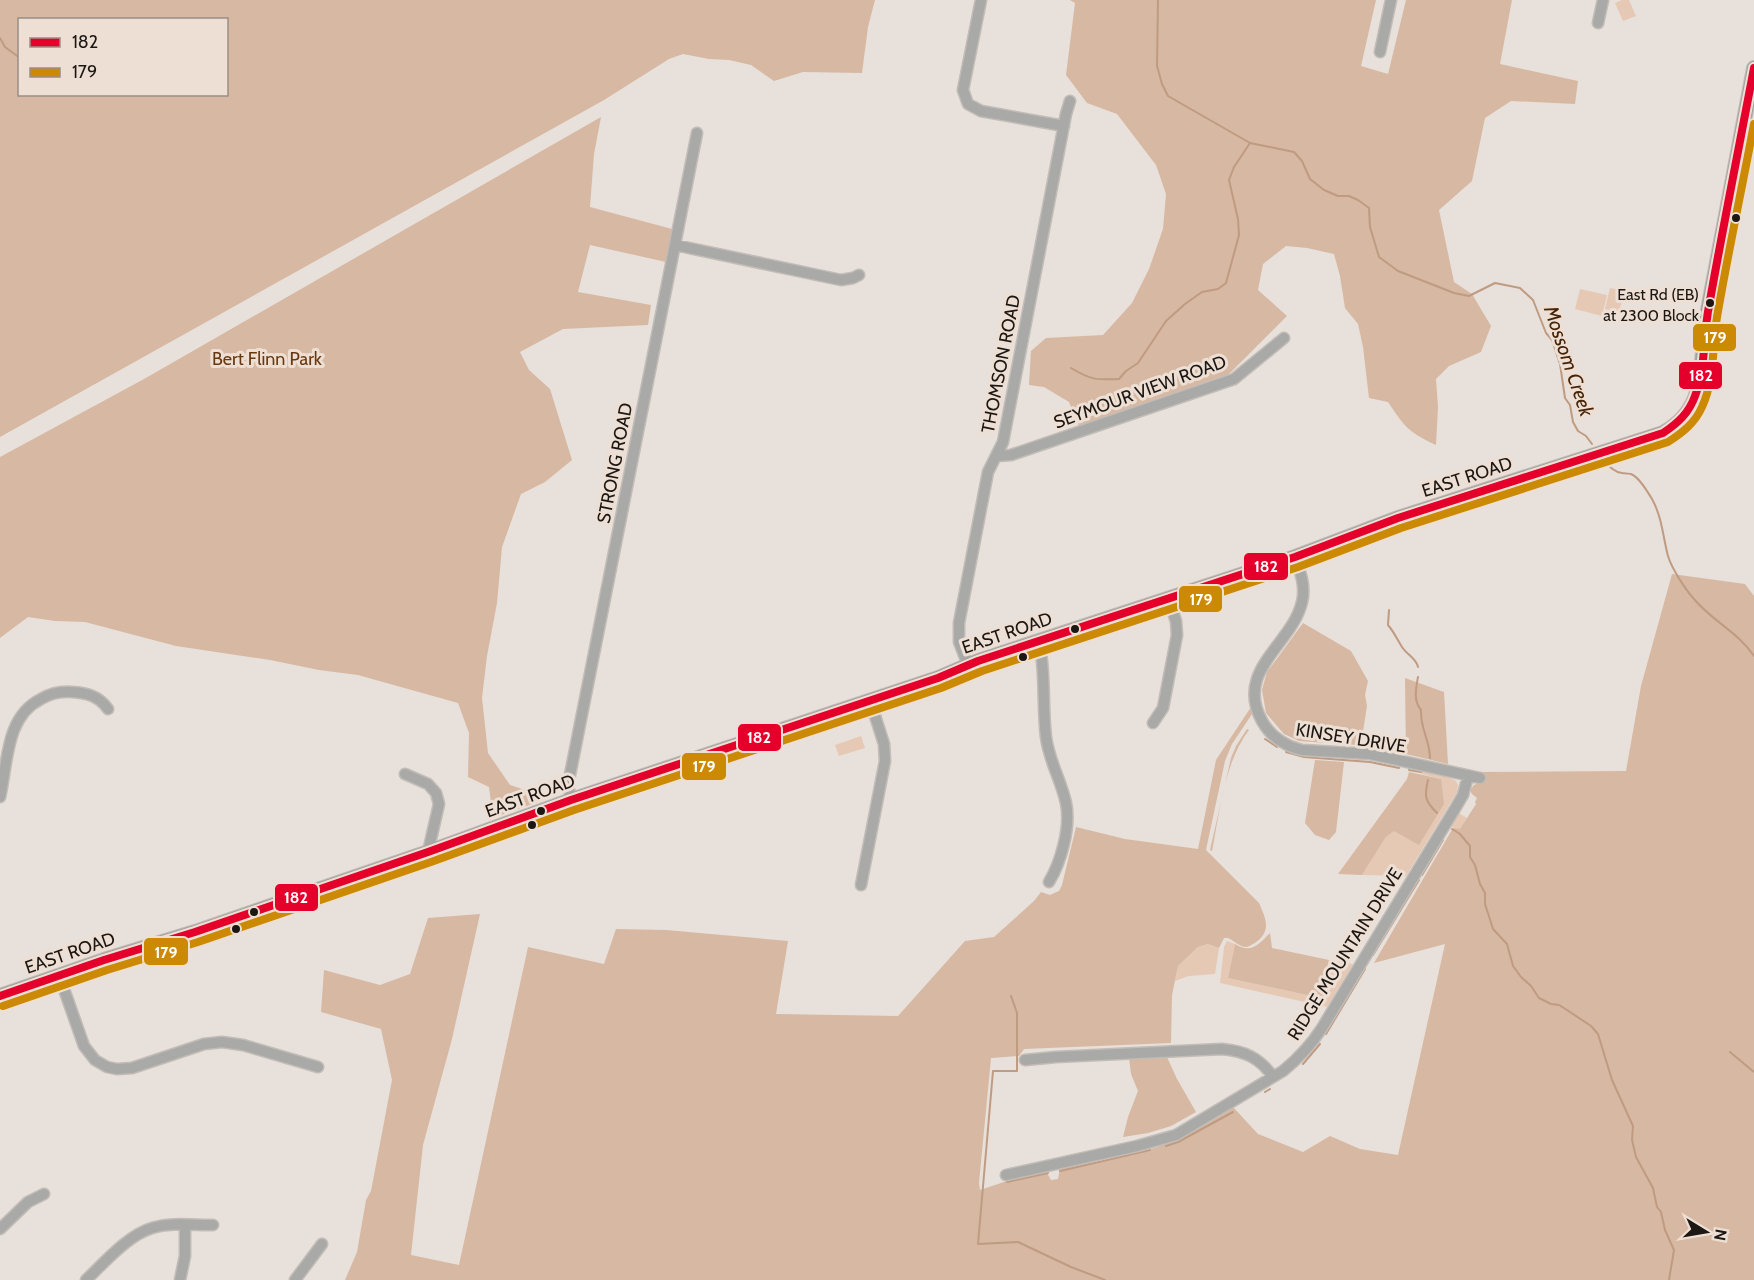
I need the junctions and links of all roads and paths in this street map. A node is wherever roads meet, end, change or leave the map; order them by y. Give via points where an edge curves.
1 (981, 0) edge
2 (1392, 0) edge
3 (1603, 0) edge
4 (1598, 24) dead end
5 (1380, 52) dead end
6 (1754, 68) edge
7 (1070, 101) dead end
8 (1064, 126) junction
9 (697, 133) dead end
10 (675, 245) junction
11 (859, 275) dead end
12 (1284, 338) dead end
13 (998, 456) junction
14 (1294, 557) junction
15 (1168, 598) junction
16 (1039, 641) junction
17 (968, 665) junction
18 (870, 700) junction
19 (108, 708) dead end
20 (1153, 723) dead end
21 (405, 774) dead end
22 (1468, 776) junction
23 (1480, 778) dead end
24 (0, 797) edge
25 (571, 800) junction
26 (428, 852) junction
27 (1049, 882) dead end
28 (861, 885) dead end
29 (59, 975) junction
30 (0, 996) edge
31 (1025, 1060) dead end
32 (318, 1067) dead end
33 (1273, 1077) junction
34 (1006, 1175) dead end
35 (44, 1194) dead end
36 (185, 1225) junction
37 (213, 1225) dead end
38 (0, 1229) edge
39 (322, 1244) dead end
40 (86, 1280) edge
41 (180, 1280) edge
42 (295, 1280) edge

1 - 8 street via 963,90 968,104 981,111
2 - 5 street
3 - 4 street
6 - 14 main road, EAST ROAD via 1711,294 1698,392 1683,418 1658,435 1398,518
7 - 8 street, THOMSON ROAD
8 - 13 street, THOMSON ROAD
9 - 10 street, STRONG ROAD
10 - 11 street via 841,280
10 - 25 street, STRONG ROAD via 568,785
12 - 13 street, SEYMOUR VIEW ROAD via 1234,379
13 - 17 street, THOMSON ROAD via 988,472 959,623 960,642
14 - 15 main road, EAST ROAD
14 - 22 street, KINSEY DRIVE via 1303,584 1303,599 1293,623 1261,668 1256,685 1256,704 1267,729 1286,745 1302,750 1370,754
15 - 16 main road, EAST ROAD
15 - 20 street via 1177,636 1163,708
16 - 17 main road, EAST ROAD
16 - 27 street via 1048,750 1067,812 1058,868
17 - 18 main road, EAST ROAD
18 - 25 main road, EAST ROAD
18 - 28 street via 884,744 885,761
19 - 24 street via 95,696 70,692 51,694 28,708 13,732
21 - 26 street via 428,784 436,793 439,804
22 - 23 street, KINSEY DRIVE
22 - 33 street, RIDGE MOUNTAIN DRIVE via 1463,795 1322,1028 1295,1062
25 - 26 main road, EAST ROAD
26 - 29 main road, EAST ROAD
29 - 30 main road, EAST ROAD
29 - 32 street via 84,1046 95,1060 107,1066 132,1068 204,1044 222,1042
31 - 33 street via 1222,1049 1240,1051 1256,1059
33 - 34 street, RIDGE MOUNTAIN DRIVE via 1176,1135
35 - 38 street via 28,1202
36 - 37 street
36 - 40 street via 160,1226 143,1232
36 - 41 street
39 - 42 street

